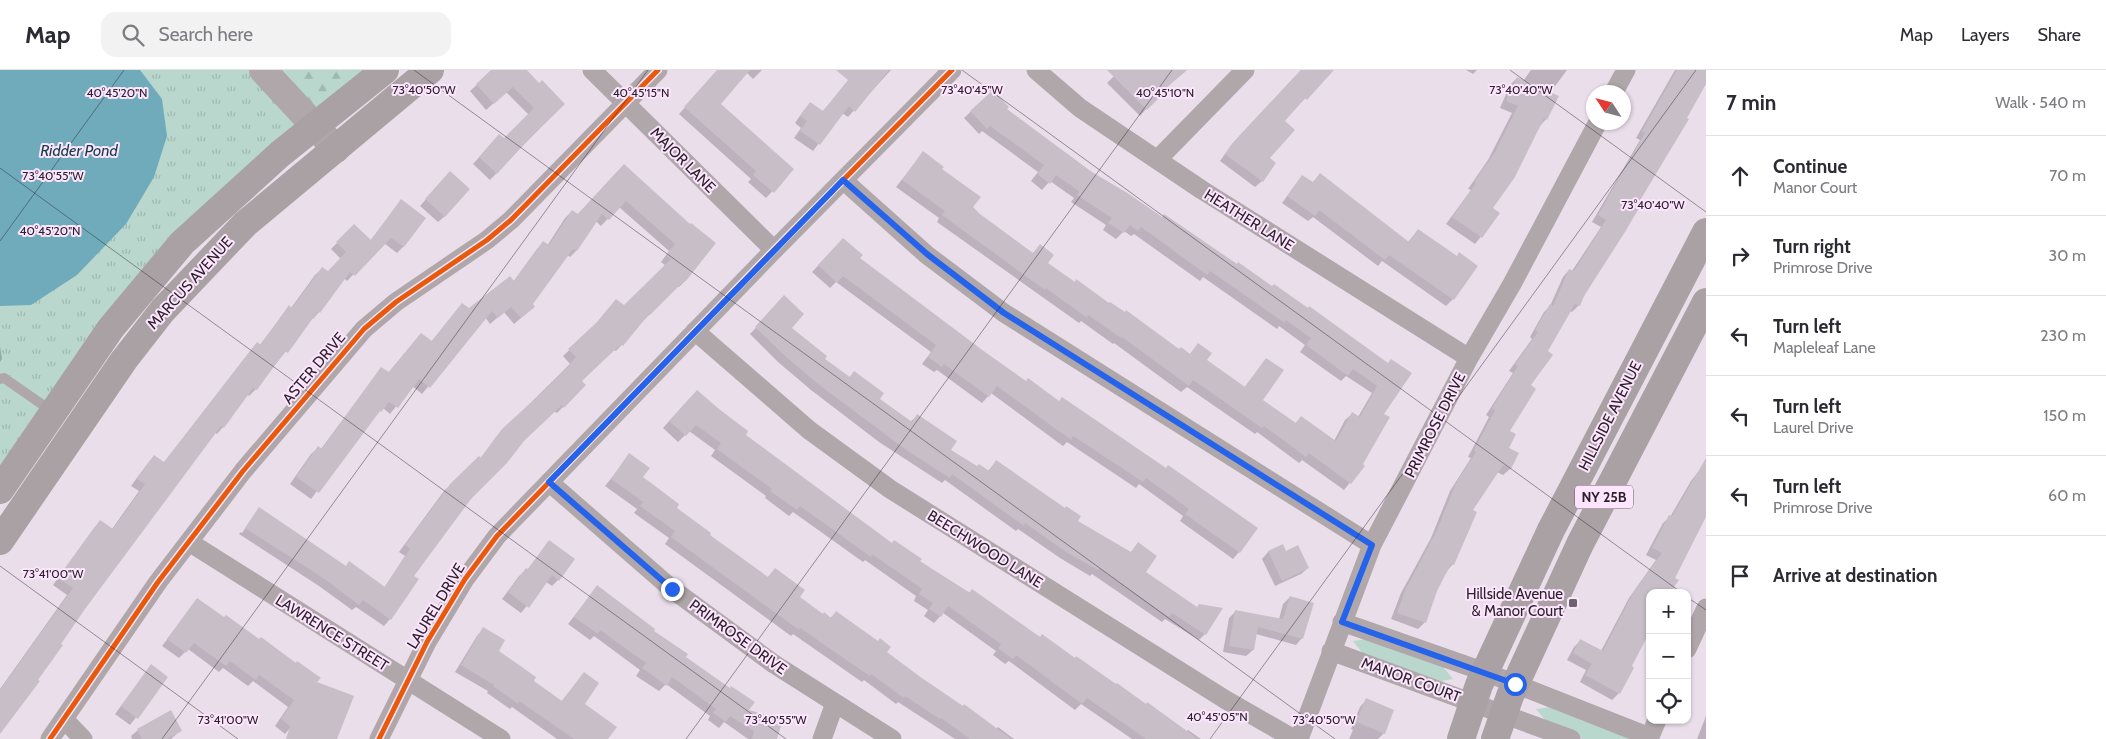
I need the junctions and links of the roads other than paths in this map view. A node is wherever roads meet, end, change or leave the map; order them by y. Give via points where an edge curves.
1 (263, 70) edge
2 (385, 70) edge
3 (430, 70) edge
4 (592, 70) edge
5 (658, 70) edge
6 (952, 70) edge
7 (1036, 70) edge
8 (1245, 70) edge
9 (1626, 70) edge
10 (1618, 85) edge
11 (626, 103) junction
12 (315, 126) junction
13 (1594, 130) edge
14 (336, 149) junction
15 (1157, 160) junction
16 (843, 180) junction
17 (1706, 232) edge
18 (774, 250) junction
19 (1706, 302) edge
20 (695, 331) junction
21 (1469, 358) junction
22 (0, 379) edge
23 (53, 412) junction
24 (549, 482) junction
25 (0, 490) edge
26 (0, 541) edge
27 (189, 542) junction
28 (1372, 545) junction
29 (1706, 608) edge
30 (1342, 622) junction
31 (1691, 640) edge
32 (1331, 651) junction
33 (1501, 678) junction
34 (408, 681) junction
35 (835, 703) junction
36 (1490, 708) junction
37 (64, 719) junction
38 (1652, 732) edge
39 (50, 739) edge
40 (83, 739) edge
41 (379, 739) edge
42 (501, 739) edge
43 (822, 739) edge
44 (892, 739) edge
45 (1294, 739) edge
46 (1299, 739) edge
47 (1461, 739) edge
48 (1495, 739) edge
49 (1571, 739) edge

1 - 12 street
2 - 12 main road, MARCUS AVENUE
3 - 14 main road, MARCUS AVENUE
4 - 11 street, MAJOR LANE
5 - 11 street, ASTER DRIVE
6 - 16 street, LAUREL DRIVE
7 - 15 street, HEATHER LANE via 1080,108
8 - 15 street
9 - 10 street
11 - 18 street, MAJOR LANE
11 - 27 street, ASTER DRIVE via 487,240 396,302 364,328 243,471
12 - 14 street
12 - 23 main road, MARCUS AVENUE via 182,242 111,328
13 - 21 street, PRIMROSE DRIVE
14 - 26 main road, MARCUS AVENUE via 245,224 162,310
15 - 21 street, HEATHER LANE
16 - 18 street, LAUREL DRIVE
16 - 28 street via 927,254 1004,313
17 - 33 main road, HILLSIDE AVENUE / NY 25B via 1551,530
18 - 20 street, LAUREL DRIVE
19 - 33 main road, HILLSIDE AVENUE / NY 25B via 1580,544
20 - 24 street, LAUREL DRIVE
20 - 45 street, BEECHWOOD LANE via 809,430 890,489 1226,700
21 - 28 street, PRIMROSE DRIVE
22 - 23 lane via 4,378
23 - 25 main road, MARCUS AVENUE
24 - 34 street, LAUREL DRIVE via 497,536 465,579
24 - 35 street, PRIMROSE DRIVE via 672,589 774,664
27 - 34 street, LAWRENCE STREET
27 - 37 street, ASTER DRIVE
28 - 30 street, PRIMROSE DRIVE
29 - 31 street
30 - 32 street, PRIMROSE DRIVE
30 - 33 street
32 - 36 street, MANOR COURT
32 - 46 street, PRIMROSE DRIVE
33 - 36 main road, HILLSIDE AVENUE / NY 25B
33 - 38 street
34 - 41 street, LAUREL DRIVE
34 - 42 street, LAWRENCE STREET
35 - 43 street
35 - 44 street, PRIMROSE DRIVE
36 - 47 main road, HILLSIDE AVENUE / NY 25B
36 - 48 main road, HILLSIDE AVENUE / NY 25B
36 - 49 street, MANOR COURT
37 - 39 street, ASTER DRIVE
37 - 40 street

